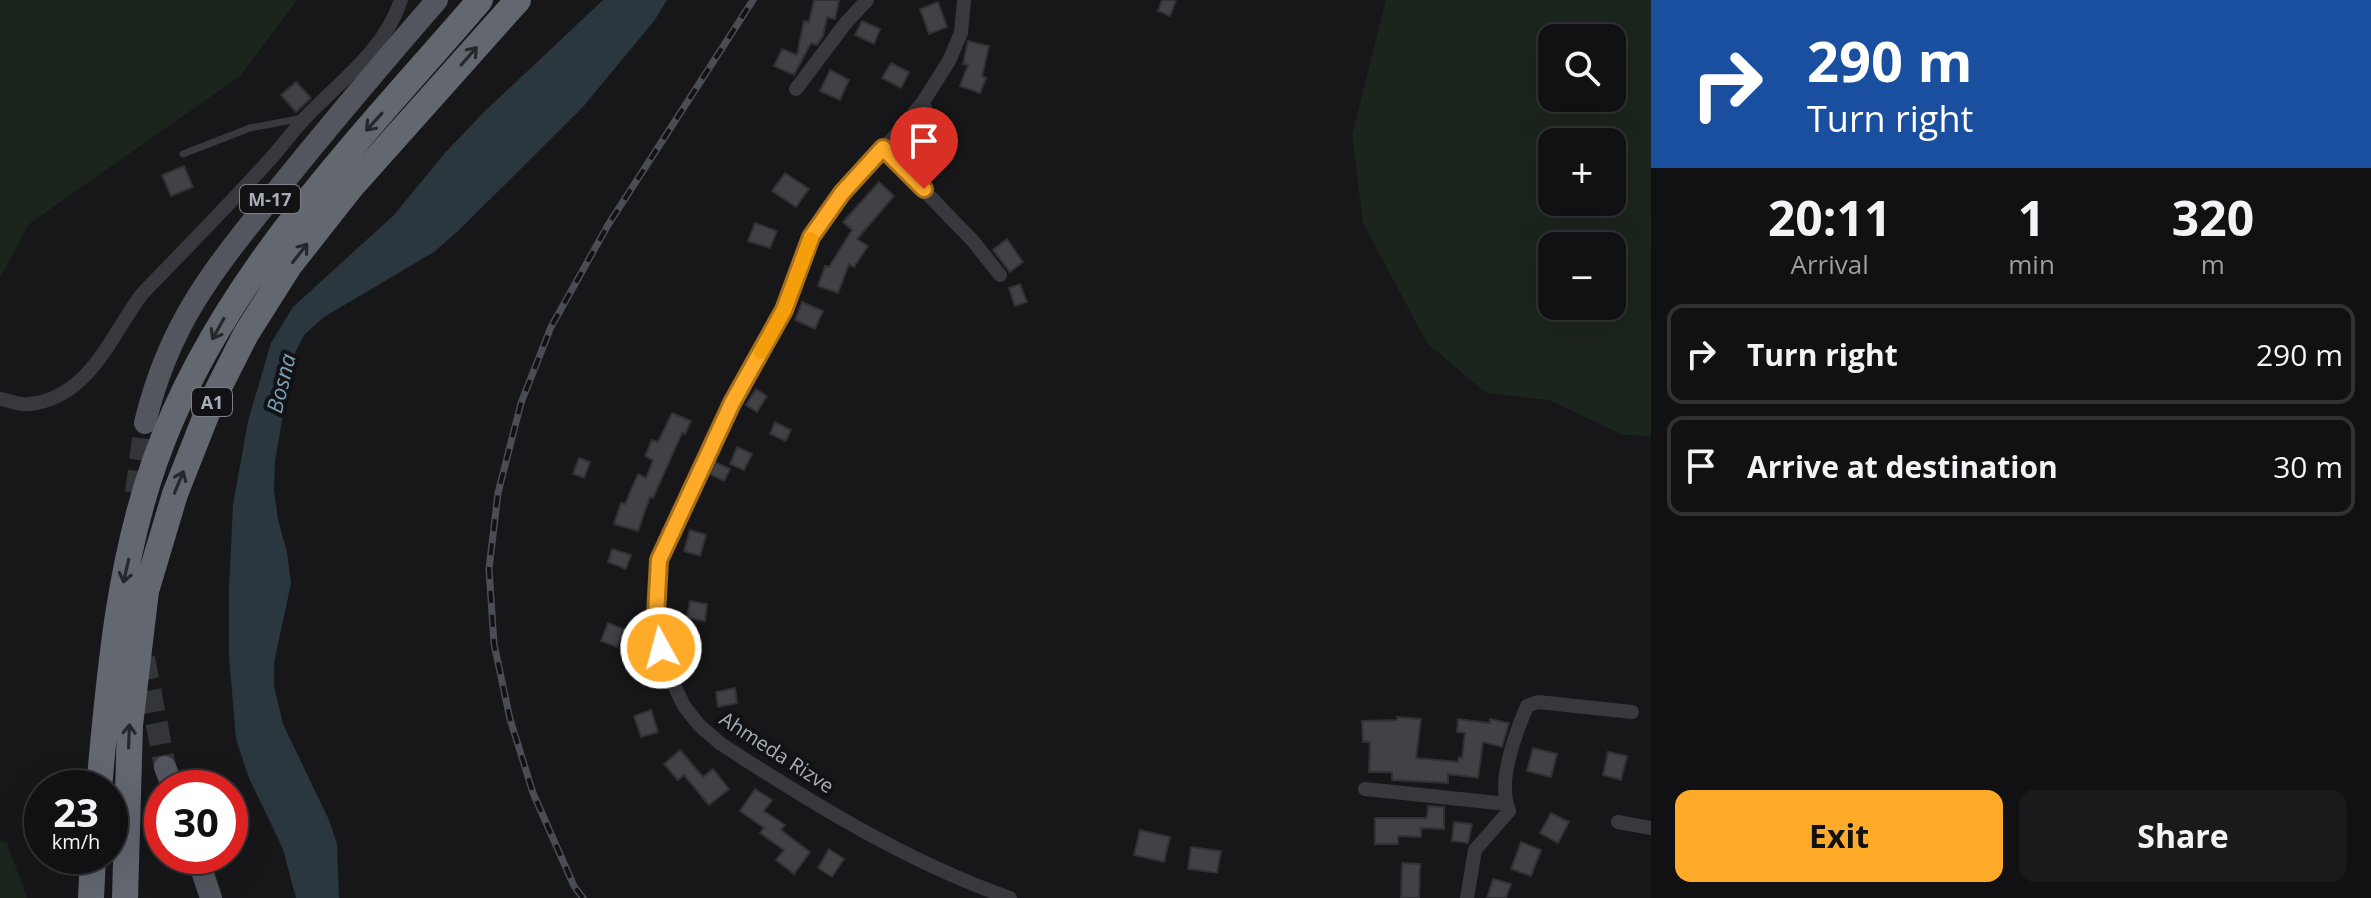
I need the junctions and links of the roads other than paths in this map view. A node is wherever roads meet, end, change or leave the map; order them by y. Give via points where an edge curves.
1 (401, 0) edge
2 (437, 0) edge
3 (480, 0) edge
4 (518, 0) edge
5 (867, 0) edge
6 (964, 0) edge
7 (796, 89) dead end
8 (923, 102) junction
9 (332, 106) junction
10 (305, 118) junction
11 (934, 133) dead end
12 (883, 148) junction
13 (183, 154) dead end
14 (1000, 275) dead end
15 (0, 399) edge
16 (145, 423) tunnel mouth
17 (1632, 712) dead end
18 (101, 770) edge
19 (1365, 789) dead end
20 (1507, 804) junction
21 (1618, 822) dead end
22 (1651, 828) edge
23 (92, 874) edge
24 (203, 874) edge
25 (91, 898) edge
26 (125, 898) edge
27 (211, 898) edge
28 (1010, 898) edge
29 (1467, 898) edge

1 - 9 street via 387,30
2 - 9 main road, M-17
3 -> 18 highway, A1 via 304,203 221,323 181,402 155,461 124,574
26 -> 4 highway, A1 via 130,725 146,591 175,494 211,403 289,266 352,186
5 - 7 street
6 - 8 street, Ahmeda Rizve via 961,33
8 - 11 street
8 - 12 street, Ahmeda Rizve
9 - 10 street
9 - 16 main road, M-17 via 190,305
10 - 13 lane via 250,128
10 - 15 street via 142,294 82,379 28,405
12 - 14 street
12 - 28 street, Ahmeda Rizve via 811,237 784,310 732,403 659,560 656,615 661,648 684,706 721,744 878,840
17 - 20 street via 1538,702 1527,706 1502,789
19 - 20 street
20 - 29 street via 1509,811 1475,850
21 - 22 street
23 - 25 highway
24 - 27 main road

